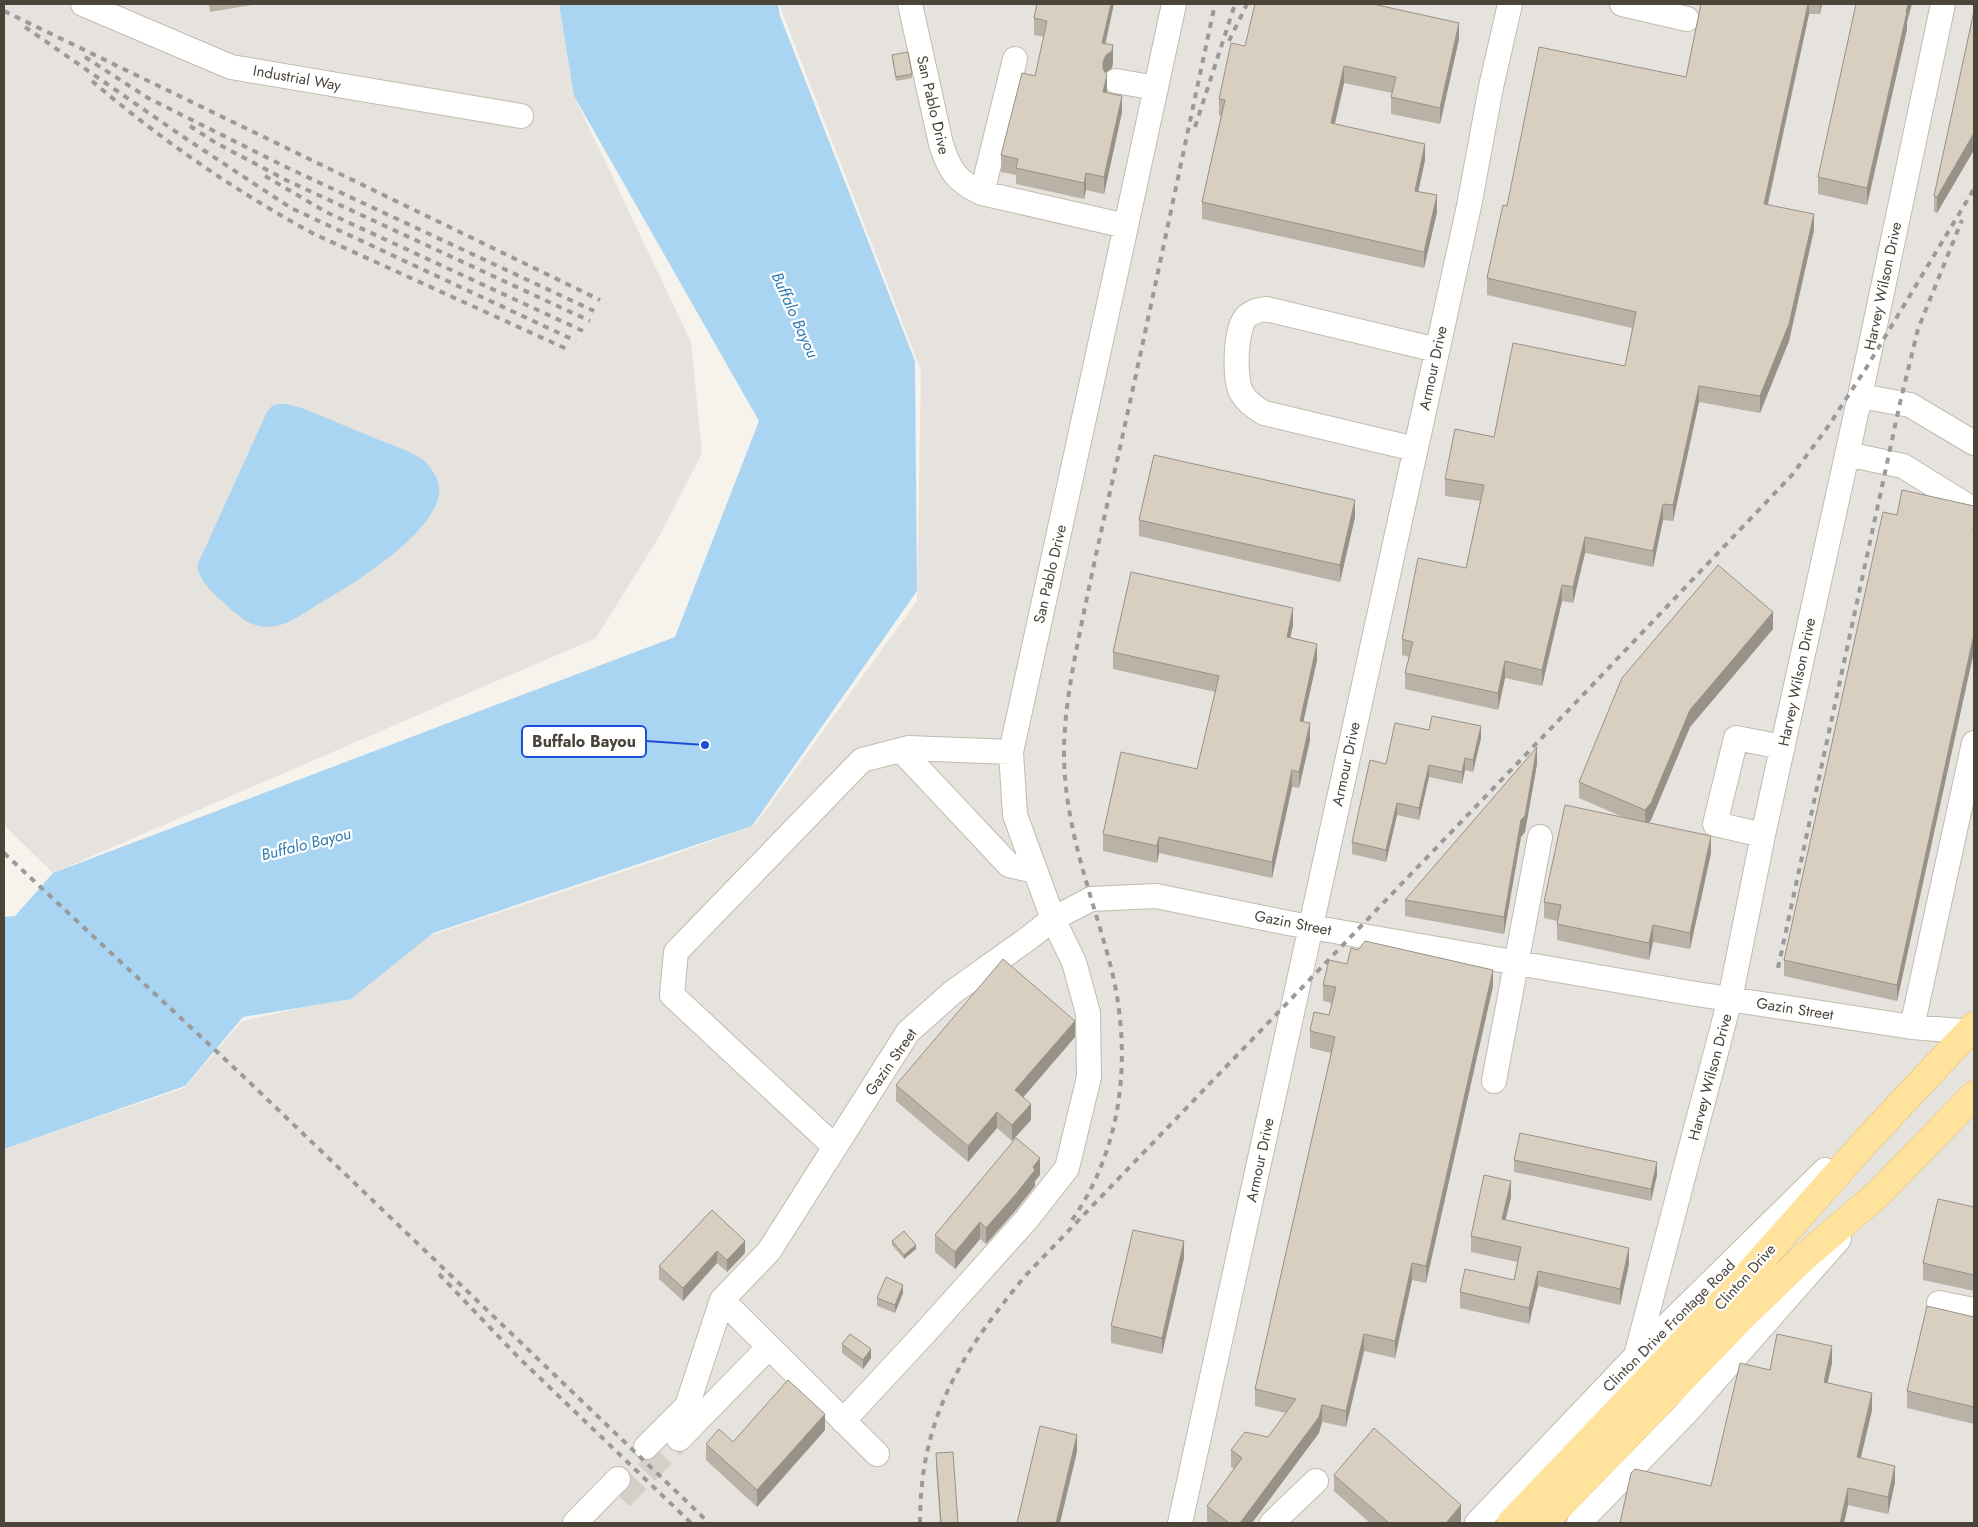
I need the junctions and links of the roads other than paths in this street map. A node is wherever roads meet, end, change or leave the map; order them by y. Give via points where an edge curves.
1 (83, 4) edge
2 (910, 4) edge
3 (1174, 4) edge
4 (1510, 4) edge
5 (1622, 4) edge
6 (1943, 4) edge
7 (1687, 18) dead end
8 (1015, 59) dead end
9 (1116, 81) dead end
10 (1156, 88) junction
11 (521, 116) dead end
12 (982, 193) junction
13 (1126, 226) junction
14 (1437, 350) junction
15 (1860, 396) junction
16 (1974, 443) edge
17 (1415, 449) junction
18 (1847, 454) junction
19 (1974, 510) edge
20 (1974, 743) edge
21 (1783, 747) junction
22 (901, 750) junction
23 (1010, 752) junction
24 (1763, 835) junction
25 (1540, 837) dead end
26 (1036, 871) junction
27 (1053, 919) junction
28 (1310, 926) junction
29 (1517, 962) junction
30 (1730, 1000) junction
31 (1912, 1027) junction
32 (1972, 1030) edge
33 (1494, 1081) dead end
34 (1974, 1095) edge
35 (1869, 1138) junction
36 (835, 1147) junction
37 (1878, 1194) junction
38 (722, 1300) junction
39 (1939, 1303) dead end
40 (1974, 1310) edge
41 (769, 1347) junction
42 (1636, 1356) junction
43 (844, 1421) junction
44 (679, 1439) tunnel mouth
45 (646, 1447) dead end
46 (877, 1454) dead end
47 (1316, 1481) dead end
48 (575, 1523) edge
49 (597, 1523) edge
50 (1180, 1523) edge
51 (1272, 1523) edge
52 (1477, 1523) edge
53 (1511, 1523) edge
54 (1543, 1523) edge
55 (1579, 1523) edge

1 - 11 street, Industrial Way via 230,67
2 - 12 street, San Pablo Drive via 947,164 958,179
3 - 10 street, San Pablo Drive
4 - 14 street, Armour Drive
5 - 7 street
6 - 15 street, Harvey Wilson Drive
8 - 12 street
9 - 10 street
10 - 13 street, San Pablo Drive
12 - 13 street, San Pablo Drive
13 - 23 street, San Pablo Drive
14 - 17 street, Armour Drive
14 - 17 street via 1266,309 1253,312 1243,321 1235,359 1236,378 1241,393 1253,406 1264,414
15 - 16 street via 1910,405
15 - 18 street, Harvey Wilson Drive
17 - 28 street, Armour Drive
18 - 19 street via 1903,466
18 - 21 street, Harvey Wilson Drive
20 - 31 street
21 - 24 street, Harvey Wilson Drive
21 - 24 street via 1736,738 1715,824
22 - 23 street
22 - 26 street via 1009,865
22 - 36 street via 862,760 676,952 672,995
23 - 26 street, San Pablo Drive via 1015,815
24 - 30 street, Harvey Wilson Drive
25 - 29 street
26 - 27 street, San Pablo Drive
27 - 28 street, Gazin Street via 1091,899 1156,896
27 - 36 street, Gazin Street via 953,992 908,1032
27 - 43 street, San Pablo Drive via 1074,962 1088,1013 1088,1077 1066,1168 1026,1219
28 - 29 street, Gazin Street
28 - 50 street, Armour Drive
29 - 30 street, Gazin Street
29 - 33 street
30 - 31 street, Gazin Street
30 - 42 street, Harvey Wilson Drive
31 - 32 street, Gazin Street
32 - 35 main road, Clinton Drive
34 - 37 main road, Clinton Drive
35 - 42 street, Clinton Drive Frontage Road via 1832,1163
35 - 53 main road, Clinton Drive via 1745,1278
36 - 38 street, Gazin Street via 770,1251
37 - 54 main road, Clinton Drive via 1803,1258 1741,1318
37 - 55 street via 1686,1413
38 - 41 street
38 - 45 street via 687,1406
39 - 40 street
41 - 43 street
41 - 44 street
42 - 52 street, Clinton Drive Frontage Road
43 - 46 street
47 - 51 street
48 - 49 street via 620,1488

